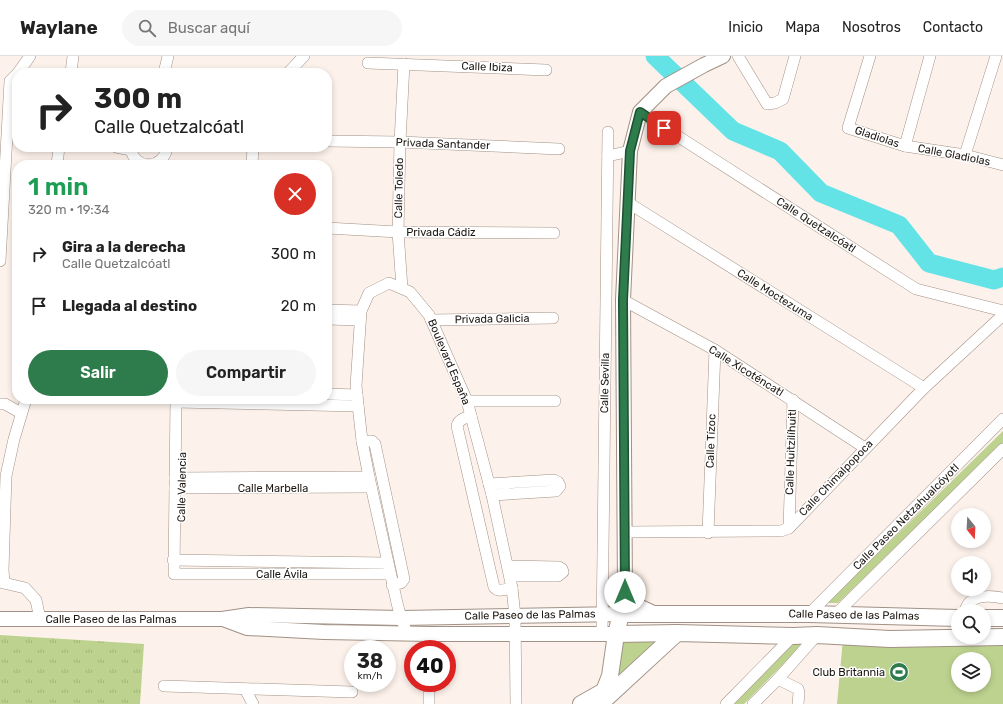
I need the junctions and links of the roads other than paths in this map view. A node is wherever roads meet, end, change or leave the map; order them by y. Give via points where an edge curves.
1 (30, 56) edge
2 (73, 56) edge
3 (168, 56) edge
4 (304, 56) edge
5 (723, 56) edge
6 (738, 56) edge
7 (795, 56) edge
8 (870, 56) edge
9 (930, 56) edge
10 (996, 56) edge
11 (368, 63) dead end
12 (404, 64) junction
13 (20, 68) edge
14 (72, 68) edge
15 (165, 68) edge
16 (293, 68) edge
17 (546, 70) dead end
18 (12, 78) edge
19 (640, 112) junction
20 (608, 132) dead end
21 (332, 141) edge
22 (400, 142) junction
23 (905, 146) junction
24 (559, 149) dead end
25 (630, 151) junction
26 (965, 155) junction
27 (608, 156) junction
28 (1003, 165) edge
29 (627, 202) junction
30 (332, 228) edge
31 (398, 232) junction
32 (554, 233) dead end
33 (0, 261) edge
34 (402, 288) junction
35 (623, 300) junction
36 (332, 311) edge
37 (1003, 311) edge
38 (1003, 315) edge
39 (361, 316) junction
40 (553, 318) dead end
41 (332, 319) edge
42 (431, 320) junction
43 (715, 350) junction
44 (924, 388) junction
45 (332, 395) edge
46 (358, 400) junction
47 (793, 400) junction
48 (332, 401) edge
49 (466, 401) junction
50 (555, 401) dead end
51 (0, 404) edge
52 (24, 404) edge
53 (179, 404) edge
54 (21, 413) junction
55 (471, 416) junction
56 (1003, 419) edge
57 (362, 441) junction
58 (865, 448) junction
59 (1003, 450) edge
60 (370, 482) junction
61 (179, 483) junction
62 (491, 489) junction
63 (789, 528) junction
64 (2, 531) edge
65 (625, 532) junction
66 (708, 532) junction
67 (177, 560) junction
68 (239, 561) junction
69 (309, 562) junction
70 (177, 574) joint
71 (239, 574) junction
72 (308, 574) junction
73 (390, 574) junction
74 (2, 582) edge
75 (512, 588) junction
76 (625, 592) junction
77 (1003, 598) edge
78 (969, 604) edge
79 (652, 613) junction
80 (603, 614) junction
81 (622, 614) junction
82 (809, 614) junction
83 (836, 614) junction
84 (515, 616) junction
85 (0, 618) edge
86 (401, 618) junction
87 (951, 618) edge
88 (991, 618) edge
89 (1003, 618) edge
90 (40, 619) junction
91 (222, 619) junction
92 (951, 631) edge
93 (407, 633) junction
94 (677, 633) junction
95 (430, 634) junction
96 (515, 634) junction
97 (609, 634) junction
98 (817, 635) junction
99 (793, 636) junction
100 (991, 636) edge
101 (1003, 637) edge
102 (430, 640) edge
103 (778, 679) junction
104 (164, 686) dead end
105 (245, 689) junction
106 (344, 692) edge
107 (429, 692) edge
108 (603, 700) edge
109 (253, 704) edge
110 (429, 704) edge
111 (516, 704) edge
112 (581, 704) edge
113 (726, 704) edge
114 (753, 704) edge
115 (798, 704) edge

1 - 13 street
2 - 14 street
3 - 15 street
4 - 16 street
5 - 19 street via 666,86
6 - 7 street via 767,104 783,99
8 - 23 street, Gladiolas via 848,128
9 - 23 street
10 - 26 street
11 - 12 street, Calle Ibiza
12 - 17 street, Calle Ibiza
12 - 22 street, Calle Toledo
18 - 33 street
19 - 25 street
19 - 37 street, Calle Quetzalcóatl via 916,289
20 - 27 street, Calle Sevilla
21 - 22 street, Privada Santander
22 - 24 street, Privada Santander
22 - 31 street, Calle Toledo
23 - 26 street, Calle Gladiolas
25 - 27 street
25 - 29 street
26 - 28 street, Calle Gladiolas
27 - 80 street, Calle Sevilla
29 - 35 street
29 - 44 street, Calle Moctezuma
30 - 31 street, Privada Cádiz
31 - 32 street, Privada Cádiz
31 - 34 street, Calle Toledo
34 - 39 street via 389,283 369,293
34 - 42 street, Boulevard España via 410,292
35 - 43 street, Calle Xicoténcatl
35 - 65 street
36 - 39 street
38 - 44 street, Calle Chimalpopoca
39 - 41 street
39 - 46 street via 356,386
40 - 42 street, Privada Galicia
42 - 49 street, Boulevard España
43 - 47 street, Calle Xicoténcatl
43 - 66 street, Calle Tízoc
44 - 58 street, Calle Chimalpopoca
45 - 46 street
46 - 48 street
46 - 57 street
47 - 58 street, Calle Xicoténcatl
47 - 63 street, Calle Huitzilíhuitl
49 - 50 street
49 - 55 street, Boulevard España
51 - 54 street
52 - 54 street
53 - 61 street, Calle Valencia
54 - 64 street via 6,476
55 - 62 street, Boulevard España
55 - 75 street via 461,419 457,426 494,587 496,590
56 - 82 street, Calle Paseo Netzahualcóyotl
57 - 60 street
57 - 73 street via 372,440 375,444 404,579 401,583
58 - 63 street, Calle Chimalpopoca
59 - 83 street, Calle Paseo Netzahualcóyotl
60 - 61 street, Calle Marbella
60 - 73 street
61 - 67 street, Calle Valencia
62 - 62 street via 556,491 560,486 554,480
62 - 75 street, Boulevard España
63 - 66 street via 781,532
64 - 74 street
65 - 66 street
65 - 76 street
67 - 68 street, Calle Ávila
67 - 70 street, Calle Valencia
68 - 69 street, Calle Ávila
68 - 71 street
69 - 72 street
69 - 73 street, Calle Ávila
70 - 71 street, Calle Ávila
71 - 72 street, Calle Ávila
72 - 73 street, Calle Ávila
73 - 86 street
74 - 90 street via 25,588 36,600
75 - 84 street, Boulevard España
76 - 79 main road via 636,606
76 - 81 street
77 - 78 street via 981,597
79 - 81 main road, Calle Paseo de las Palmas
79 - 82 main road, Calle Paseo de las Palmas
80 - 81 street, Calle Paseo de las Palmas
80 - 84 street, Calle Paseo de las Palmas
80 - 97 street, Calle Sevilla
81 - 97 main road
82 - 83 main road, Calle Paseo de las Palmas
83 - 87 main road, Calle Paseo de las Palmas
84 - 86 street, Calle Paseo de las Palmas
84 - 96 street, Boulevard España
85 - 90 street, Calle Paseo de las Palmas
86 - 91 street, Calle Paseo de las Palmas via 249,615
86 - 93 street
88 - 89 main road
90 - 91 street, Calle Paseo de las Palmas
91 - 93 street, Calle Paseo de las Palmas via 247,628
92 - 98 main road, Calle Paseo de las Palmas via 890,639
93 - 95 street, Calle Paseo de las Palmas
94 - 97 main road, Calle Paseo de las Palmas
94 - 99 main road, Calle Paseo de las Palmas
94 - 108 main road
95 - 96 street, Calle Paseo de las Palmas
95 - 102 street
96 - 97 street, Calle Paseo de las Palmas
96 - 111 street, Boulevard España
97 - 108 main road via 610,676
98 - 99 main road, Calle Paseo de las Palmas
98 - 103 street
99 - 113 street
100 - 101 main road, Calle Paseo de las Palmas
103 - 114 street
103 - 115 street via 798,689
104 - 105 street
105 - 106 street
105 - 109 street
107 - 110 street
108 - 112 main road

